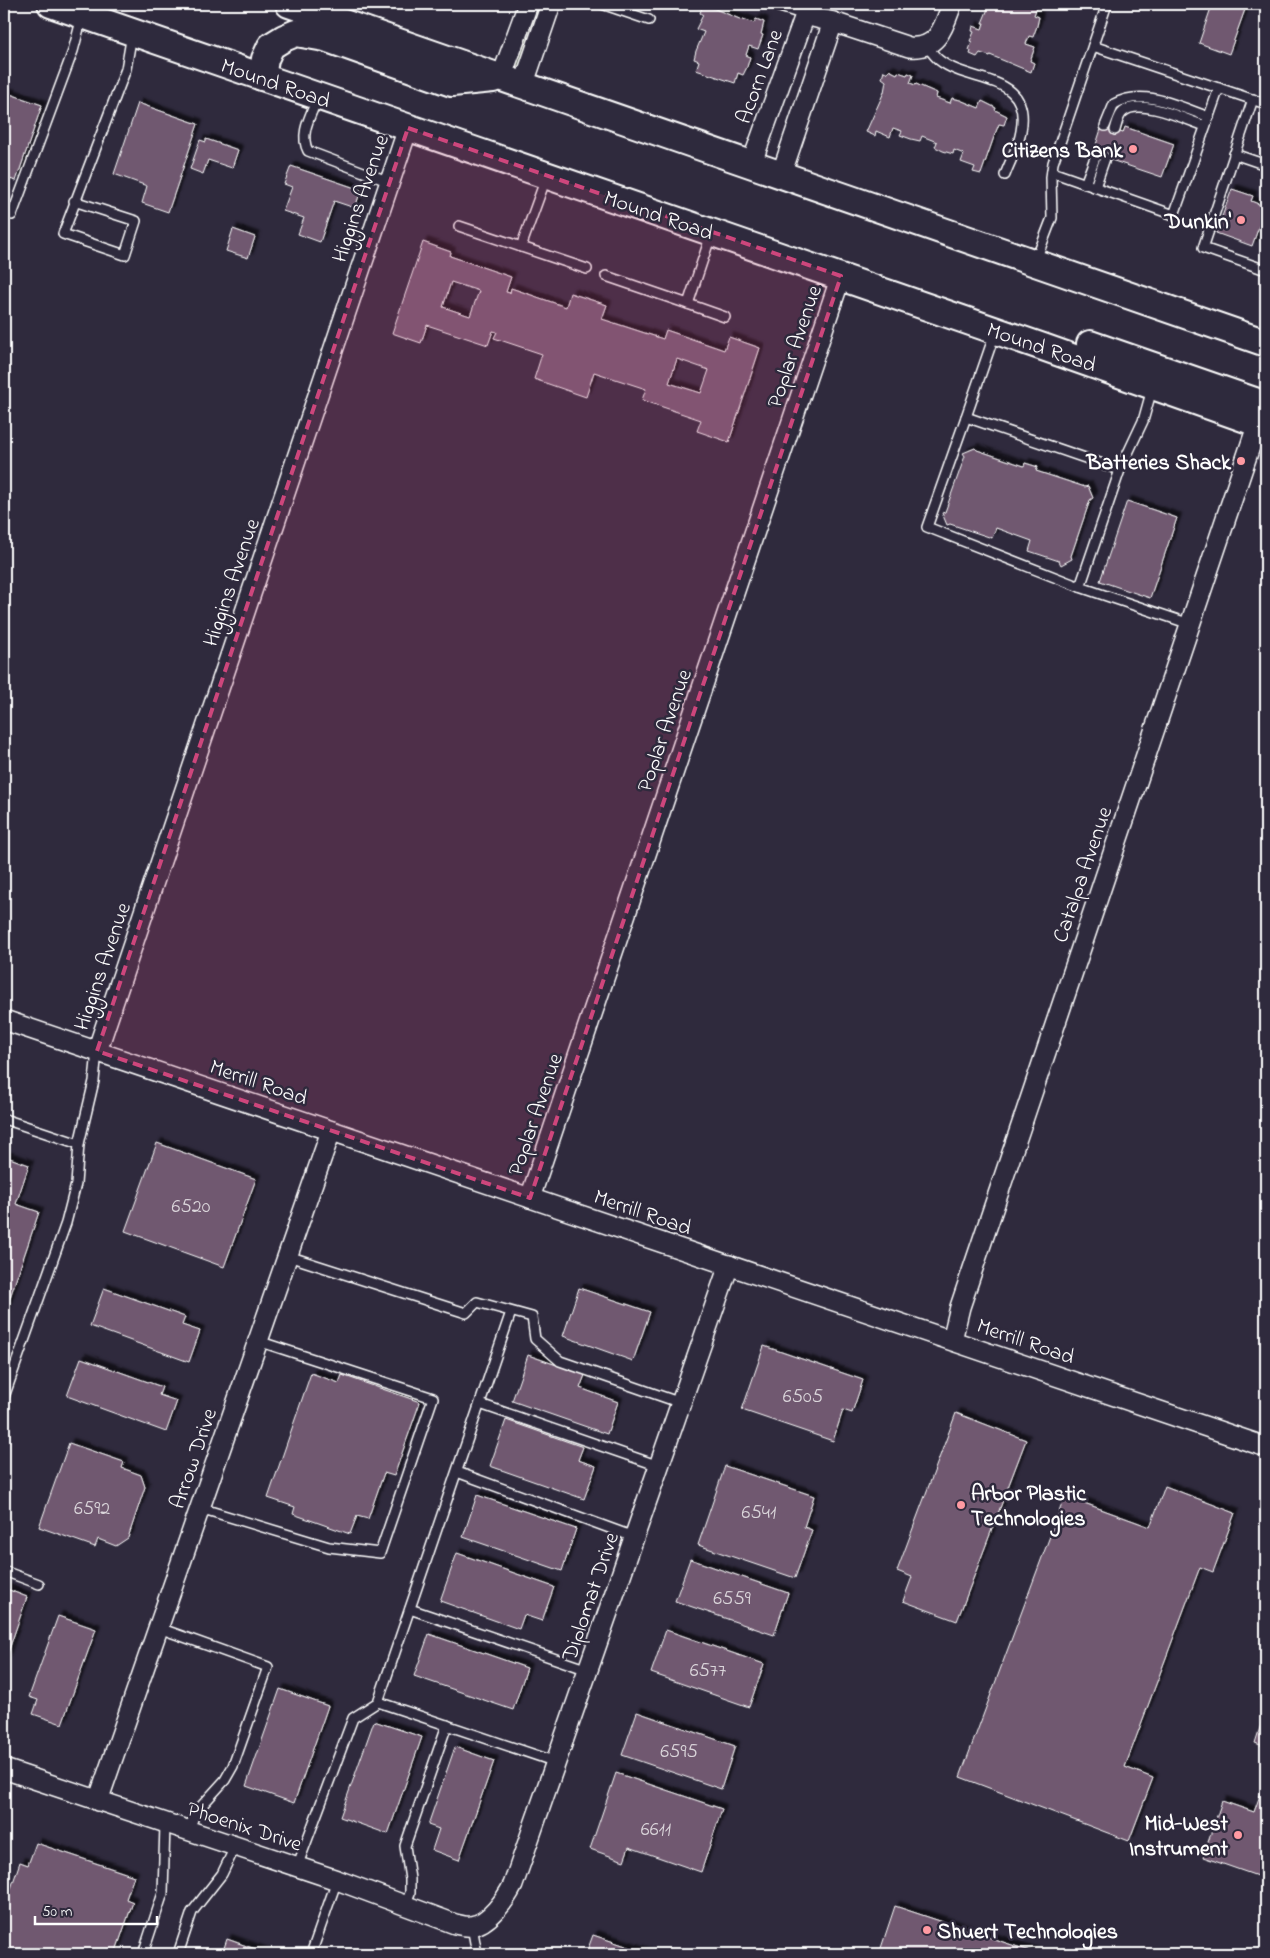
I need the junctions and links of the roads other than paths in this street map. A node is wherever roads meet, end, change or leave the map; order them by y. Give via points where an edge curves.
1 (51, 4) edge
2 (288, 4) edge
3 (528, 4) edge
4 (551, 4) edge
5 (602, 4) edge
6 (770, 4) edge
7 (952, 4) edge
8 (1106, 4) edge
9 (807, 9) edge
10 (82, 14) junction
11 (649, 20) dead end
12 (833, 22) junction
13 (133, 32) junction
14 (926, 45) junction
15 (1093, 46) junction
16 (262, 77) junction
17 (512, 82) junction
18 (1219, 88) junction
19 (318, 96) junction
20 (1253, 99) junction
21 (1266, 104) edge
22 (1209, 117) junction
23 (1105, 126) dead end
24 (1205, 126) junction
25 (408, 128) junction
26 (1115, 130) dead end
27 (1234, 154) junction
28 (1096, 155) dead end
29 (1105, 158) dead end
30 (751, 165) junction
31 (1266, 165) edge
32 (1052, 172) junction
33 (547, 175) junction
34 (781, 175) junction
35 (1005, 175) dead end
36 (390, 182) junction
37 (1085, 184) junction
38 (1095, 187) junction
39 (74, 201) junction
40 (4, 212) edge
41 (459, 226) dead end
42 (712, 232) junction
43 (521, 247) junction
44 (1035, 262) junction
45 (587, 269) dead end
46 (1266, 270) edge
47 (606, 276) dead end
48 (841, 276) junction
49 (688, 304) junction
50 (725, 317) dead end
51 (996, 330) junction
52 (1266, 342) edge
53 (1156, 377) junction
54 (966, 416) junction
55 (1263, 418) edge
56 (1120, 470) junction
57 (1080, 587) junction
58 (1190, 624) junction
59 (4, 1020) edge
60 (97, 1052) junction
61 (4, 1119) edge
62 (332, 1131) junction
63 (79, 1144) junction
64 (530, 1198) junction
65 (288, 1256) junction
66 (728, 1265) junction
67 (511, 1312) junction
68 (952, 1340) junction
69 (258, 1341) junction
70 (4, 1397) edge
71 (681, 1403) junction
72 (480, 1404) junction
73 (1266, 1447) edge
74 (659, 1466) junction
75 (457, 1472) junction
76 (200, 1508) junction
77 (634, 1537) junction
78 (4, 1571) edge
79 (39, 1584) dead end
80 (410, 1609) junction
81 (159, 1628) junction
82 (588, 1670) junction
83 (378, 1702) junction
84 (447, 1725) junction
85 (556, 1762) junction
86 (4, 1768) edge
87 (98, 1801) junction
88 (165, 1824) junction
89 (188, 1831) junction
90 (235, 1847) junction
91 (297, 1867) junction
92 (337, 1880) junction
93 (405, 1907) junction
94 (472, 1926) junction
95 (142, 1954) edge
96 (178, 1954) edge
97 (311, 1954) edge
98 (477, 1954) edge

1 - 10 main road, Mound Road
2 - 17 main road
3 - 17 street
4 - 17 street
5 - 11 lane
6 - 9 lane
7 - 14 street via 940,34
8 - 15 lane
9 - 12 street
9 - 30 street, Acorn Lane
10 - 13 main road, Mound Road
10 - 40 lane via 73,51 12,215
12 - 14 street via 910,47
12 - 34 street
13 - 16 main road, Mound Road
13 - 39 lane via 126,70
14 - 35 lane via 938,60 1000,84 1019,100 1021,131
15 - 18 lane
15 - 32 lane
16 - 17 main road via 264,59 271,46 296,33 325,38 452,82
16 - 19 main road, Mound Road
17 - 30 main road
18 - 20 lane
18 - 22 lane
19 - 25 main road, Mound Road
19 - 36 lane via 303,142 308,150
20 - 21 lane
20 - 27 lane
22 - 23 lane via 1151,98 1132,97 1114,104
22 - 24 lane
24 - 26 lane via 1156,109 1137,107 1120,114
24 - 38 lane via 1174,214
25 - 33 main road, Mound Road
25 - 36 street, Higgins Avenue
27 - 31 lane
27 - 46 lane via 1203,248
28 - 37 lane
29 - 38 lane
30 - 34 main road
32 - 37 lane
32 - 44 lane via 1052,218
33 - 42 main road, Mound Road
33 - 43 lane
34 - 44 main road
36 - 60 street, Higgins Avenue
37 - 38 lane
39 - 39 lane via 62,234 125,255 136,221
41 - 43 lane
42 - 48 main road, Mound Road
42 - 49 lane
43 - 45 lane
44 - 52 main road
47 - 49 lane
48 - 51 main road, Mound Road
48 - 64 street, Poplar Avenue
49 - 50 lane
51 - 53 main road, Mound Road via 1043,346 1082,342
51 - 54 lane
53 - 55 main road
53 - 56 lane via 1143,421
54 - 56 lane
54 - 57 lane via 927,527
55 - 58 street, Catalpa Avenue
56 - 57 lane
57 - 58 lane
58 - 68 street, Catalpa Avenue via 958,1311
59 - 60 street, Merrill Road
60 - 62 street, Merrill Road
60 - 63 lane via 94,1081
61 - 63 lane
62 - 64 street, Merrill Road
62 - 65 street, Arrow Drive
63 - 70 lane via 76,1184 66,1223
64 - 66 street, Merrill Road
65 - 67 lane via 466,1313 477,1302
65 - 69 street, Arrow Drive
66 - 68 street, Merrill Road
66 - 71 street, Diplomat Drive
67 - 71 lane via 532,1318 536,1339 560,1361
67 - 72 lane
68 - 73 street, Merrill Road
69 - 76 street, Arrow Drive
69 - 76 lane via 433,1398 380,1553 329,1547
71 - 74 street, Diplomat Drive
72 - 74 lane
72 - 75 lane
74 - 77 street, Diplomat Drive
75 - 77 lane
75 - 80 lane
76 - 81 street, Arrow Drive
77 - 82 street, Diplomat Drive
78 - 79 lane
80 - 82 lane
80 - 83 lane
81 - 87 street, Arrow Drive
81 - 89 lane via 268,1666 233,1766 225,1780 196,1812
82 - 85 street, Diplomat Drive
83 - 84 lane
83 - 91 lane via 353,1718
84 - 85 lane
84 - 93 lane via 404,1846 410,1879
85 - 94 street, Diplomat Drive via 514,1885 490,1916
86 - 87 street, Phoenix Drive
87 - 88 street, Phoenix Drive
88 - 89 street, Phoenix Drive
88 - 95 lane via 163,1893
89 - 90 street, Phoenix Drive
90 - 91 street, Phoenix Drive
90 - 96 lane via 222,1874 192,1912
91 - 92 street, Phoenix Drive
92 - 93 street, Phoenix Drive
92 - 97 lane
93 - 94 street, Phoenix Drive via 455,1924
94 - 98 lane

